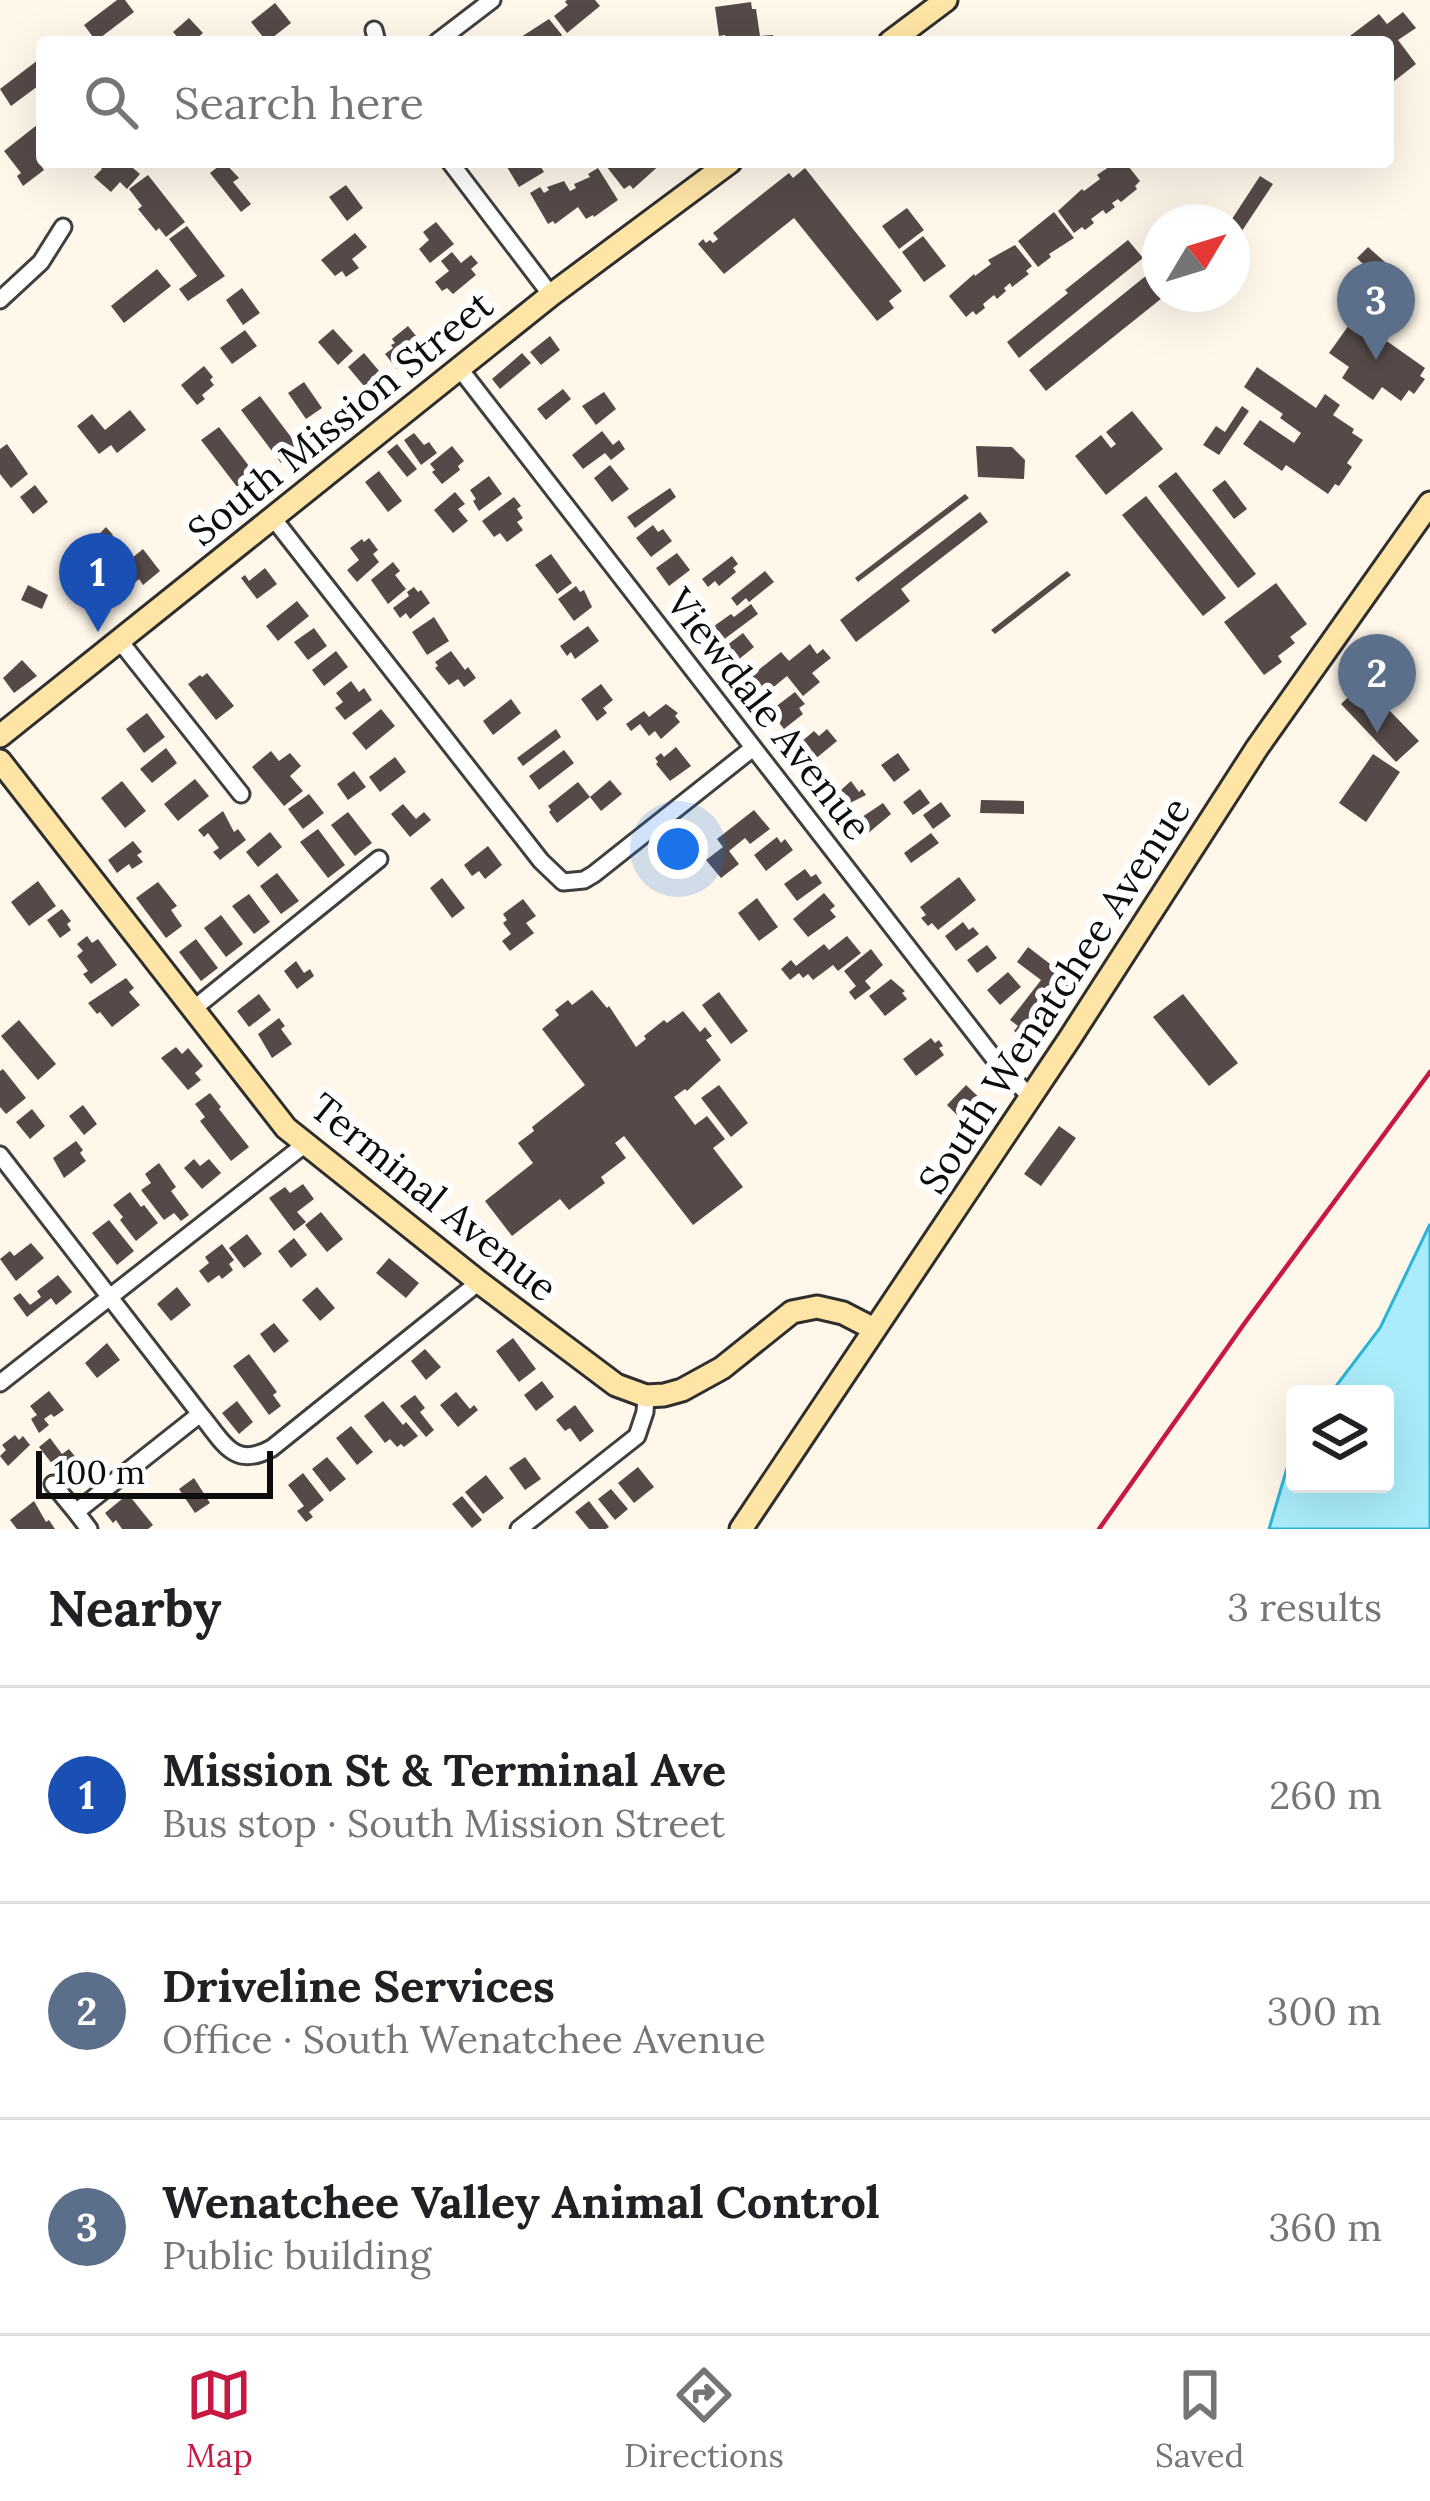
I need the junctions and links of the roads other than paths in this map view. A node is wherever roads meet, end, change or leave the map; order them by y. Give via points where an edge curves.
1 (492, 0) edge
2 (946, 0) edge
3 (445, 36) edge
4 (898, 36) edge
5 (455, 168) edge
6 (722, 168) edge
7 (63, 226) dead end
8 (551, 296) junction
9 (0, 300) edge
10 (460, 369) junction
11 (1430, 503) edge
12 (274, 518) junction
13 (119, 640) junction
14 (0, 736) edge
15 (753, 748) junction
16 (0, 761) edge
17 (241, 794) dead end
18 (379, 859) dead end
19 (192, 1010) junction
20 (1030, 1096) junction
21 (304, 1144) junction
22 (0, 1155) edge
23 (479, 1282) junction
24 (111, 1298) junction
25 (874, 1329) junction
26 (0, 1383) edge
27 (646, 1396) junction
28 (200, 1414) junction
29 (53, 1484) dead end
30 (76, 1512) junction
31 (89, 1529) edge
32 (519, 1529) edge
33 (741, 1529) edge

1 - 3 street
2 - 4 main road
5 - 8 street
6 - 8 main road, South Mission Street
7 - 9 street via 41,262
8 - 10 main road, South Mission Street
10 - 12 main road, South Mission Street
10 - 15 street, Viewdale Avenue
11 - 20 main road, South Wenatchee Avenue via 1257,748
12 - 13 main road, South Mission Street
12 - 15 street via 554,876 584,880
13 - 14 main road, South Mission Street
13 - 17 street
15 - 20 street, Viewdale Avenue
16 - 19 main road, Terminal Avenue
18 - 19 street
19 - 21 main road, Terminal Avenue
20 - 25 main road, South Wenatchee Avenue
21 - 23 main road, Terminal Avenue
21 - 24 street
22 - 24 street
23 - 27 main road, Terminal Avenue via 616,1385
23 - 28 street via 272,1448 238,1456
24 - 26 street
24 - 28 street
25 - 27 main road via 817,1306 792,1312 703,1381
25 - 33 main road, South Wenatchee Avenue
27 - 32 street via 637,1436
28 - 30 street
29 - 30 street
30 - 31 street

